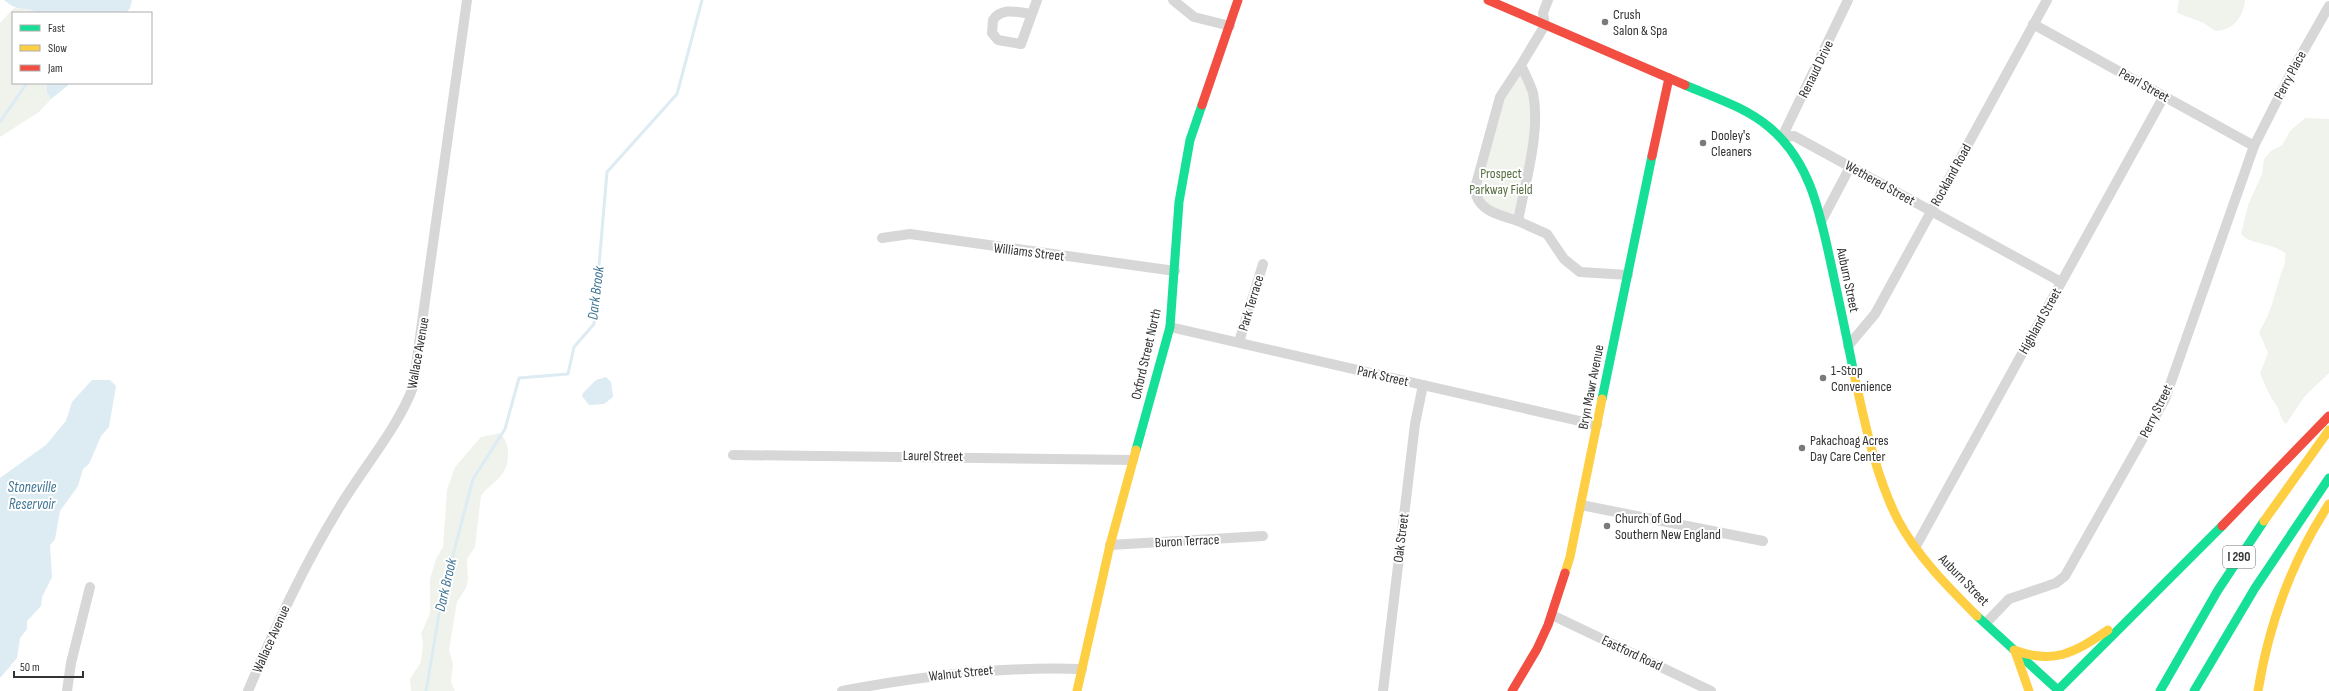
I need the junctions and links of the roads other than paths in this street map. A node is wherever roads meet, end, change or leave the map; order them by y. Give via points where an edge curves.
1 (467, 0) edge
2 (1037, 0) edge
3 (1173, 0) edge
4 (1238, 0) edge
5 (1488, 0) edge
6 (1548, 0) edge
7 (1848, 0) edge
8 (2047, 0) edge
9 (2329, 6) edge
10 (1030, 14) dead end
11 (2034, 24) junction
12 (1545, 25) junction
13 (1230, 26) junction
14 (1521, 65) junction
15 (1669, 78) junction
16 (2164, 96) junction
17 (1782, 137) junction
18 (2254, 146) junction
19 (1850, 167) junction
20 (1931, 211) junction
21 (1518, 221) junction
22 (1821, 222) junction
23 (882, 238) dead end
24 (1263, 264) dead end
25 (1175, 271) junction
26 (1628, 275) junction
27 (2061, 282) junction
28 (1170, 327) junction
29 (1239, 342) junction
30 (1848, 346) junction
31 (1424, 385) junction
32 (2329, 416) edge
33 (1597, 425) junction
34 (2329, 429) edge
35 (733, 455) dead end
36 (1133, 460) junction
37 (2329, 478) edge
38 (2329, 504) edge
39 (1581, 505) junction
40 (1263, 536) dead end
41 (1763, 541) dead end
42 (1110, 545) junction
43 (1916, 546) junction
44 (90, 587) dead end
45 (2143, 606) junction
46 (1552, 615) junction
47 (1986, 623) junction
48 (2014, 650) junction
49 (1082, 669) junction
50 (67, 691) edge
51 (248, 691) edge
52 (842, 691) edge
53 (1077, 691) edge
54 (1383, 691) edge
55 (1512, 691) edge
56 (1711, 691) edge
57 (2029, 691) edge
58 (2058, 691) edge
59 (2160, 691) edge
60 (2194, 691) edge
61 (2258, 691) edge

1 - 51 street, Wallace Avenue via 413,387 403,409 339,508 298,579
2 - 10 street
3 - 13 street via 1194,17
4 - 13 main road, Oxford Street North
5 - 12 main road, Auburn Street
6 - 12 street via 1543,13
7 - 17 street, Renaud Drive
8 - 11 street, Rockland Road
9 - 18 street, Perry Place
11 - 16 street, Pearl Street
11 - 20 street, Rockland Road
12 - 14 street
12 - 15 main road, Auburn Street
13 - 25 main road, Oxford Street North via 1190,140 1179,202
14 - 21 street via 1532,92 1534,117 1533,140
14 - 21 street via 1499,100 1475,188 1476,199 1483,207
15 - 17 main road, Auburn Street via 1744,110 1763,121
15 - 26 main road, Bryn Mawr Avenue
16 - 18 street, Pearl Street
16 - 27 street, Highland Street
17 - 19 street, Wethered Street via 1794,136
17 - 22 main road, Auburn Street via 1804,169
18 - 47 street, Perry Street via 2165,399 2072,567 2060,581 2009,599
19 - 20 street, Wethered Street
19 - 22 street
20 - 27 street, Wethered Street
20 - 30 street, Rockland Road via 1875,314
21 - 26 street via 1547,234 1564,259 1580,272
22 - 30 main road, Auburn Street
23 - 25 street, Williams Street via 910,234
24 - 29 street, Park Terrace
25 - 28 main road, Oxford Street North
26 - 33 main road, Bryn Mawr Avenue
27 - 43 street, Highland Street
28 - 29 street, Park Street
28 - 36 main road, Oxford Street North
29 - 31 street, Park Street
30 - 43 main road, Auburn Street via 1881,479 1895,514
31 - 33 street, Park Street
31 - 54 street, Oak Street via 1415,424
32 - 45 main road
33 - 39 main road, Bryn Mawr Avenue
34 - 59 main road, I 290 via 2275,503 2207,606
35 - 36 street, Laurel Street
36 - 42 main road, Oxford Street North
37 - 60 main road, I 290 via 2263,575
38 - 61 main road via 2302,549 2282,592 2266,645
39 - 41 street
39 - 46 main road, Bryn Mawr Avenue via 1570,557
40 - 42 street, Buron Terrace
42 - 49 main road, Oxford Street North
43 - 47 main road, Auburn Street via 1952,590
44 - 50 street
45 - 48 main road via 2096,639 2074,650 2042,657 2032,657
45 - 58 main road
46 - 55 main road, Bryn Mawr Avenue via 1537,650
46 - 56 street, Eastford Road
47 - 48 main road, Auburn Street
48 - 57 main road
48 - 58 main road, Auburn Street
49 - 52 street, Walnut Street via 976,671
49 - 53 main road, Oxford Street North

